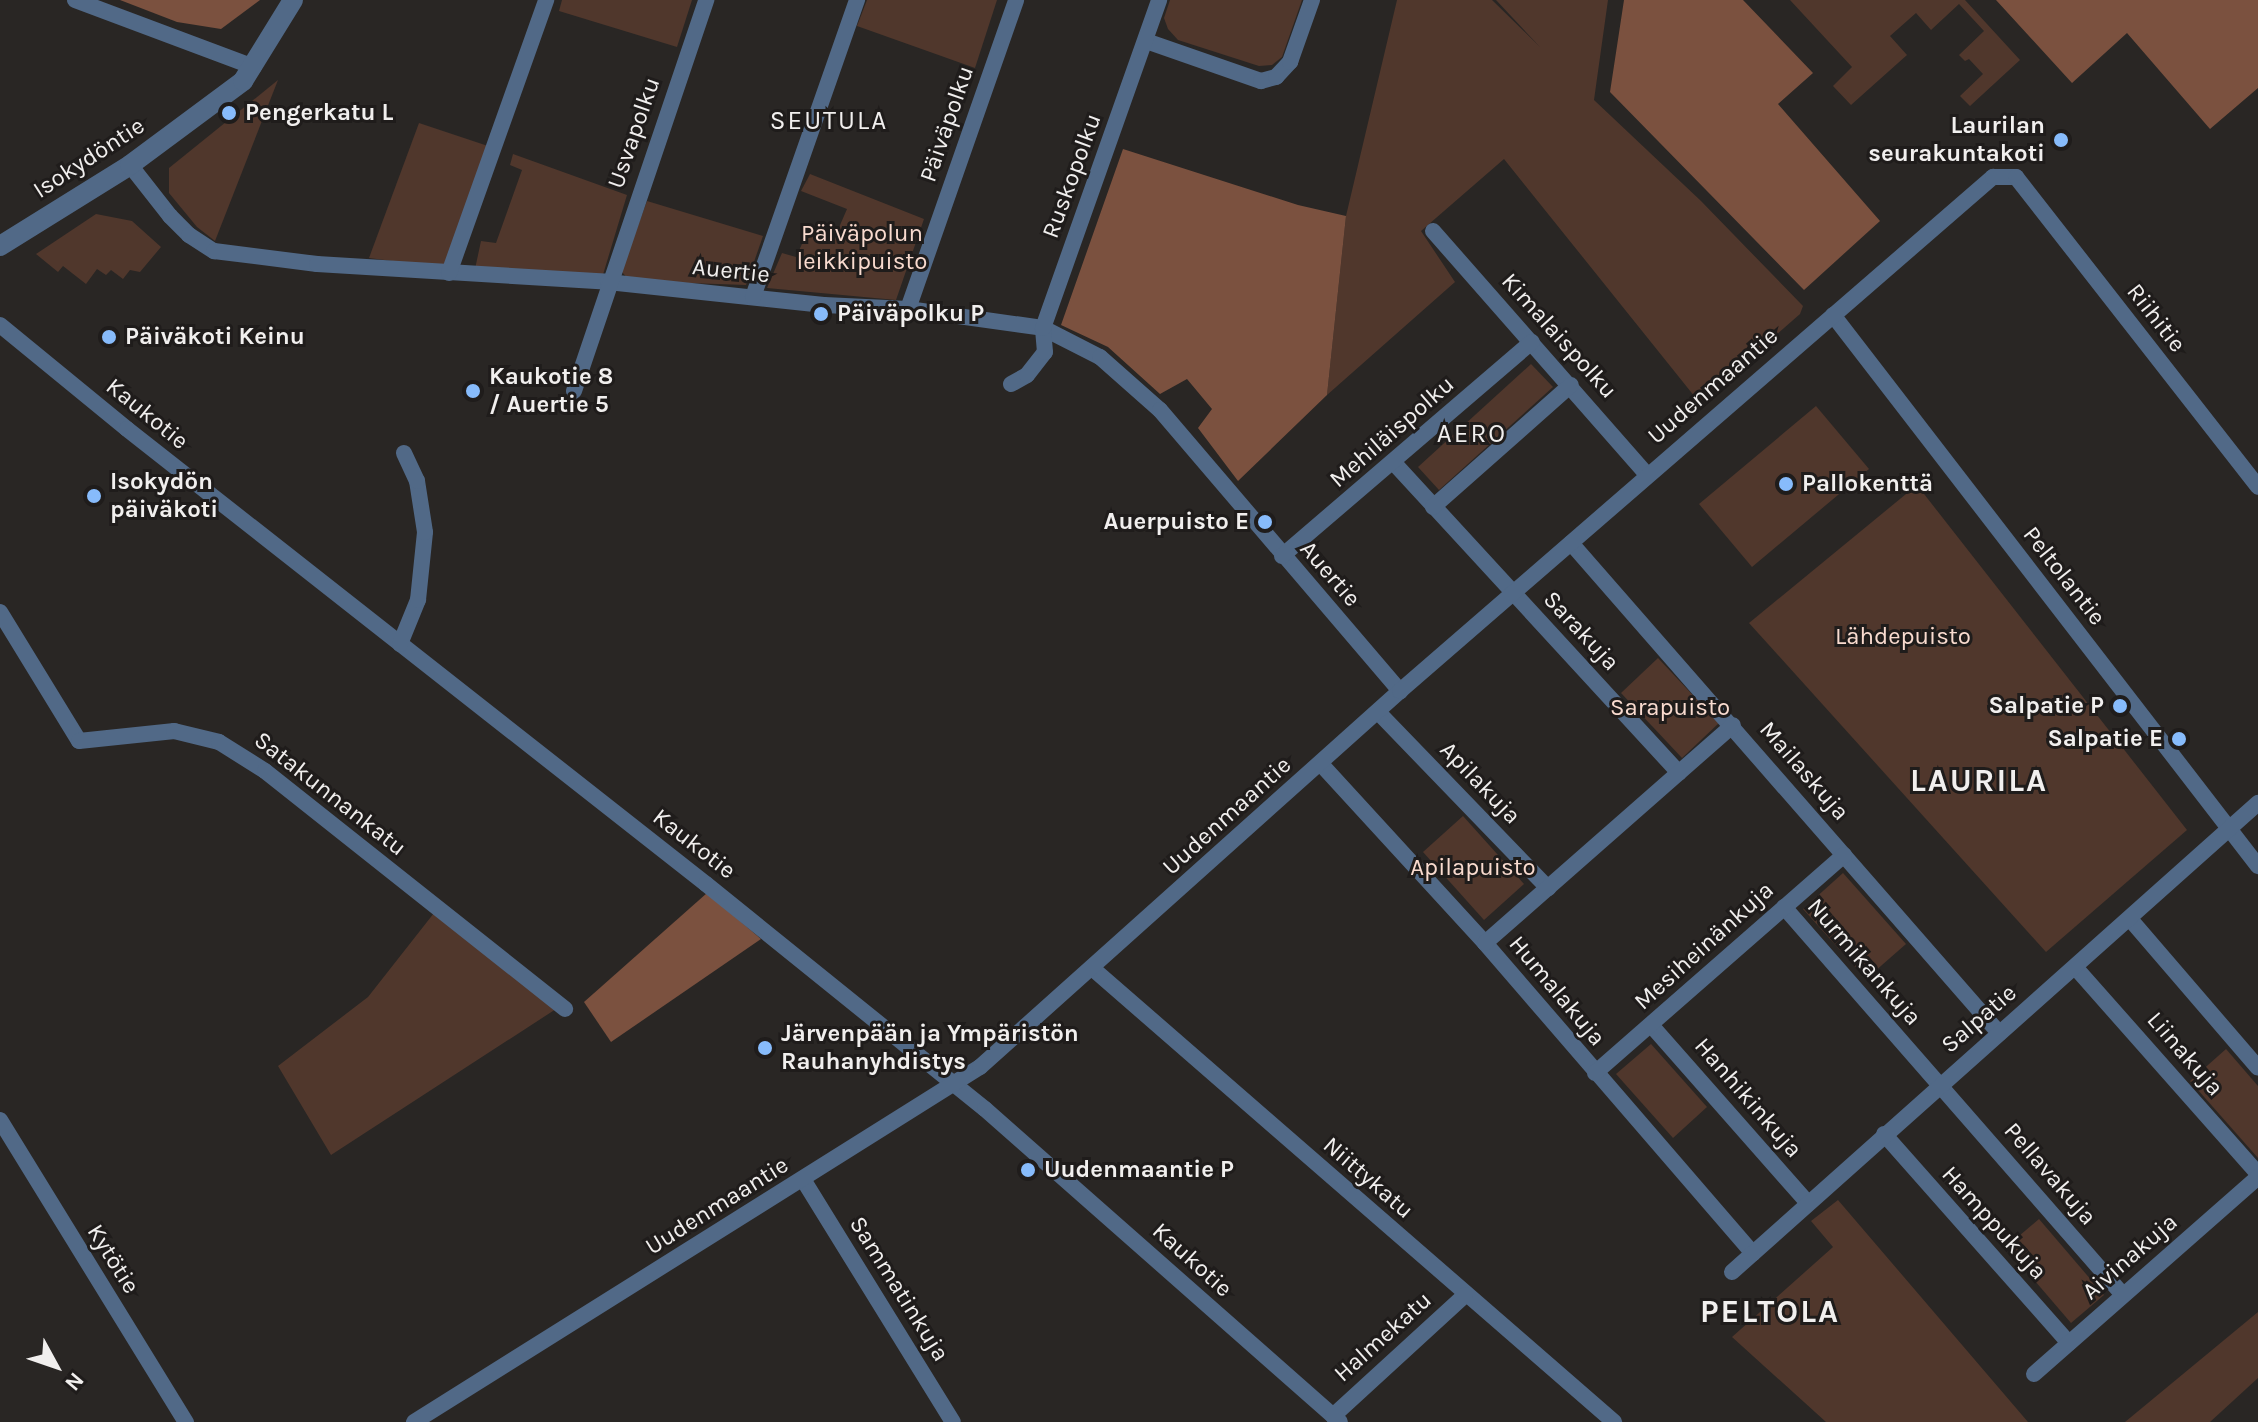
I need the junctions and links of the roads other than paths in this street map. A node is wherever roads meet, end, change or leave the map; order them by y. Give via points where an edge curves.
1 (75, 0) edge
2 (293, 0) edge
3 (546, 0) edge
4 (706, 0) edge
5 (857, 0) edge
6 (1016, 0) edge
7 (1159, 0) edge
8 (1312, 0) edge
9 (1146, 41) junction
10 (254, 67) junction
11 (130, 165) junction
12 (2016, 177) joint
13 (1433, 231) dead end
14 (0, 246) edge
15 (449, 273) junction
16 (608, 282) junction
17 (753, 297) junction
18 (908, 309) junction
19 (1833, 315) junction
20 (0, 325) edge
21 (1043, 328) junction
22 (1532, 342) junction
23 (1011, 384) dead end
24 (1571, 385) junction
25 (574, 391) dead end
26 (404, 453) dead end
27 (1394, 463) junction
28 (1647, 475) junction
29 (2258, 487) edge
30 (1433, 507) junction
31 (1571, 543) junction
32 (1282, 556) junction
33 (1513, 594) junction
34 (0, 612) edge
35 (400, 644) junction
36 (1400, 691) junction
37 (1378, 712) junction
38 (1733, 725) junction
39 (1321, 764) junction
40 (1679, 773) junction
41 (2258, 803) edge
42 (2229, 829) junction
43 (1844, 855) junction
44 (2258, 866) edge
45 (1548, 888) junction
46 (1784, 907) junction
47 (2130, 919) junction
48 (1485, 943) junction
49 (2075, 967) junction
50 (1092, 968) junction
51 (565, 1009) dead end
52 (1651, 1025) junction
53 (1999, 1033) junction
54 (2258, 1068) edge
55 (1595, 1073) junction
56 (953, 1085) junction
57 (1940, 1085) junction
58 (0, 1120) edge
59 (1884, 1134) junction
60 (2258, 1176) edge
61 (804, 1181) junction
62 (1808, 1203) junction
63 (1753, 1253) junction
64 (1732, 1272) dead end
65 (1465, 1295) junction
66 (2123, 1295) junction
67 (2069, 1343) junction
68 (2034, 1374) dead end
69 (1336, 1419) edge
70 (186, 1422) edge
71 (414, 1422) edge
72 (953, 1422) edge
73 (1614, 1422) edge

1 - 10 street
2 - 10 street, Isokydöntie
3 - 15 street
4 - 16 street, Usvapolku
5 - 17 street
6 - 18 street, Päiväpolku
7 - 9 street, Ruskopolku
8 - 9 street via 1290,62 1276,77 1261,81
9 - 21 street, Ruskopolku
10 - 11 street, Isokydöntie via 243,81
11 - 14 street, Isokydöntie
11 - 15 street, Auertie via 170,216 214,251
12 - 19 street, Uudenmaantie via 1993,177
12 - 29 street, Riihitie
13 - 22 street, Kimalaispolku
15 - 16 street, Auertie
16 - 17 street, Auertie
16 - 25 street, Usvapolku
17 - 18 street, Auertie
18 - 21 street, Auertie
19 - 28 street, Uudenmaantie
19 - 42 street, Peltolantie
20 - 35 street, Kaukotie
21 - 23 street, Ruskopolku via 1045,352 1027,375
21 - 32 street, Auertie via 1100,357 1160,410
22 - 24 street, Kimalaispolku
22 - 27 street, Mehiläispolku
24 - 28 street, Kimalaispolku
24 - 30 street
26 - 35 street via 417,481 425,532 418,600
27 - 30 street, Sarakuja
27 - 32 street, Mehiläispolku
28 - 31 street, Uudenmaantie
30 - 33 street, Sarakuja
31 - 33 street, Uudenmaantie
31 - 38 street, Mailaskuja
32 - 36 street, Auertie
33 - 36 street, Uudenmaantie
33 - 40 street, Sarakuja
34 - 51 street, Satakunnankatu via 79,741 165,731 219,742 265,771
35 - 56 street, Kaukotie
36 - 37 street, Uudenmaantie
37 - 39 street, Uudenmaantie
37 - 45 street, Apilakuja
38 - 40 street
38 - 43 street, Mailaskuja
39 - 48 street, Humalakuja
39 - 50 street, Uudenmaantie
40 - 45 street
41 - 42 street, Salpatie
42 - 44 street, Peltolantie
42 - 47 street, Salpatie
43 - 46 street, Mesiheinänkuja
43 - 53 street, Mailaskuja
45 - 48 street
46 - 52 street, Mesiheinänkuja
46 - 57 street, Nurmikankuja
47 - 49 street, Salpatie
47 - 54 street
48 - 55 street, Humalakuja
49 - 53 street, Salpatie
49 - 60 street, Liinakuja
50 - 56 street, Uudenmaantie
50 - 65 street, Niittykatu
52 - 55 street, Mesiheinänkuja
52 - 62 street, Hanhikinkuja
53 - 57 street, Salpatie
55 - 63 street, Humalakuja
56 - 61 street, Uudenmaantie
56 - 69 street, Kaukotie
57 - 59 street, Salpatie
57 - 66 street, Pellavakuja
58 - 70 street, Kytötie
59 - 62 street, Salpatie
59 - 67 street, Hamppukuja
60 - 66 street, Aivinakuja
61 - 71 street, Uudenmaantie
61 - 72 street, Sammatinkuja
62 - 63 street, Salpatie
63 - 64 street, Salpatie
65 - 69 street, Halmekatu
65 - 73 street, Niittykatu
66 - 67 street, Aivinakuja
67 - 68 street, Aivinakuja

